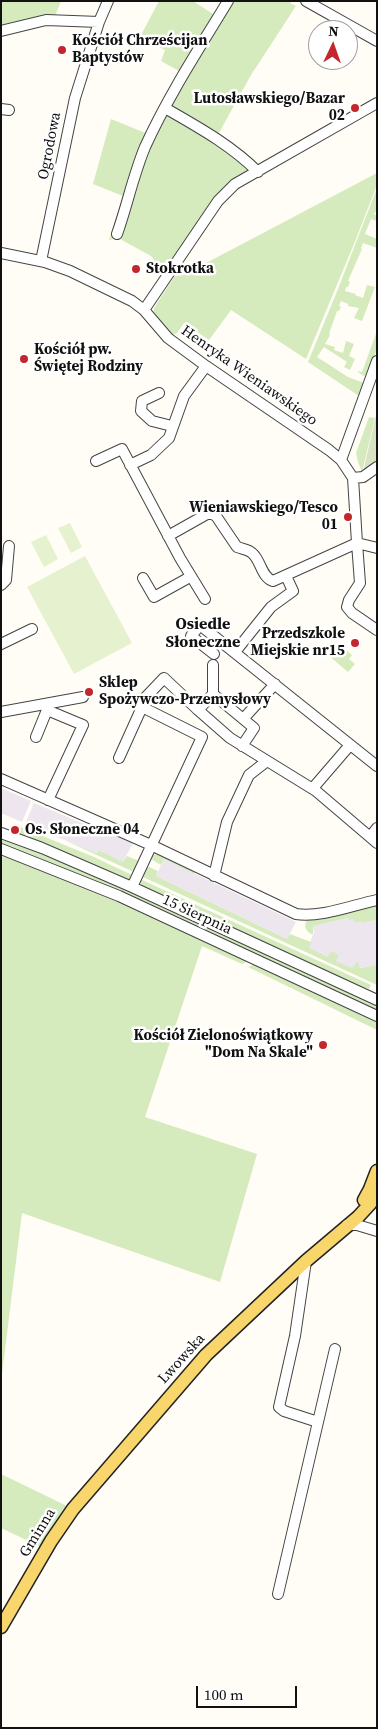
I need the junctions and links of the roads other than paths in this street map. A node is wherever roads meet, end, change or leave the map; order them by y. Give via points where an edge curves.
1 (108, 1) edge
2 (228, 1) edge
3 (306, 1) edge
4 (99, 22) junction
5 (1, 31) edge
6 (377, 41) edge
7 (376, 104) edge
8 (165, 108) junction
9 (258, 172) junction
10 (116, 234) dead end
11 (1, 253) edge
12 (41, 261) junction
13 (144, 310) junction
14 (377, 361) edge
15 (206, 366) junction
16 (159, 393) dead end
17 (172, 426) junction
18 (341, 460) junction
19 (96, 461) dead end
20 (130, 465) junction
21 (375, 471) edge
22 (353, 478) junction
23 (168, 536) junction
24 (357, 543) junction
25 (9, 546) dead end
26 (377, 548) edge
27 (286, 576) junction
28 (190, 577) junction
29 (143, 578) dead end
30 (1, 586) edge
31 (205, 599) dead end
32 (32, 629) dead end
33 (377, 630) edge
34 (1, 644) edge
35 (234, 652) junction
36 (275, 684) junction
37 (213, 694) junction
38 (83, 697) dead end
39 (46, 707) junction
40 (142, 707) junction
41 (198, 710) junction
42 (1, 712) edge
43 (244, 718) junction
44 (210, 721) junction
45 (36, 737) dead end
46 (202, 737) junction
47 (350, 745) junction
48 (242, 746) junction
49 (119, 758) dead end
50 (266, 761) junction
51 (377, 766) edge
52 (1, 779) edge
53 (312, 788) junction
54 (48, 800) junction
55 (377, 828) edge
56 (1, 833) edge
57 (373, 840) edge
58 (151, 845) junction
59 (1, 849) edge
60 (214, 876) junction
61 (132, 887) junction
62 (377, 900) edge
63 (377, 1000) edge
64 (377, 1016) edge
65 (377, 1170) edge
66 (377, 1193) edge
67 (362, 1204) junction
68 (353, 1223) junction
69 (377, 1231) edge
70 (328, 1242) junction
71 (306, 1261) junction
72 (335, 1349) dead end
73 (318, 1422) junction
74 (73, 1509) joint
75 (278, 1594) dead end
76 (1, 1628) edge

1 - 4 street, Ogrodowa
2 - 8 street
3 - 6 street
4 - 5 street via 46,20
4 - 12 street, Ogrodowa via 72,109
7 - 9 street
8 - 9 street via 229,147
8 - 10 street via 138,165
9 - 13 street via 235,184 218,202
11 - 12 street
12 - 13 street, Henryka Wieniawskiego via 84,277
13 - 15 street, Henryka Wieniawskiego via 168,338
14 - 18 street
15 - 17 street via 184,396
15 - 18 street, Henryka Wieniawskiego
16 - 17 street via 142,401 142,411 152,421
17 - 20 street via 168,438 151,454
18 - 22 street, Henryka Wieniawskiego
19 - 20 street via 122,449
20 - 23 street
21 - 22 street
22 - 24 street
23 - 27 street via 212,514 237,548 254,554 268,579 273,582
23 - 28 street
24 - 26 street
24 - 27 street
24 - 33 street via 360,583 347,607
25 - 30 street via 6,580
27 - 35 street via 293,591 271,607
28 - 29 street via 154,597
28 - 31 street
32 - 34 street
35 - 36 street
35 - 37 street via 200,625 191,636 213,659
36 - 43 street
36 - 47 street
37 - 41 street
37 - 43 street
38 - 39 street
39 - 42 street
39 - 45 street
39 - 54 street via 83,725
40 - 41 street via 144,699 164,678
40 - 46 street
40 - 49 street
41 - 44 street
43 - 48 street via 254,728
44 - 46 street
44 - 48 street
46 - 58 street
47 - 51 street
47 - 53 street
48 - 50 street
50 - 53 street
50 - 60 street via 249,775 227,822
52 - 54 street via 11,788
53 - 57 street
54 - 58 street via 105,829
55 - 57 street
56 - 61 street, 15 Sierpnia
58 - 60 street
58 - 61 street
59 - 64 street, 15 Sierpnia via 120,896
60 - 62 street via 302,915
61 - 63 street, 15 Sierpnia
65 - 67 main road, Lwowska
66 - 68 main road, Lwowska
67 - 68 street, Lwowska
67 - 70 main road, Lwowska
68 - 69 street
68 - 70 main road, Lwowska
70 - 71 main road, Lwowska
71 - 73 street via 295,1336 279,1407
71 - 74 main road, Lwowska via 206,1355
72 - 73 street
73 - 75 street
74 - 76 main road, Gminna

